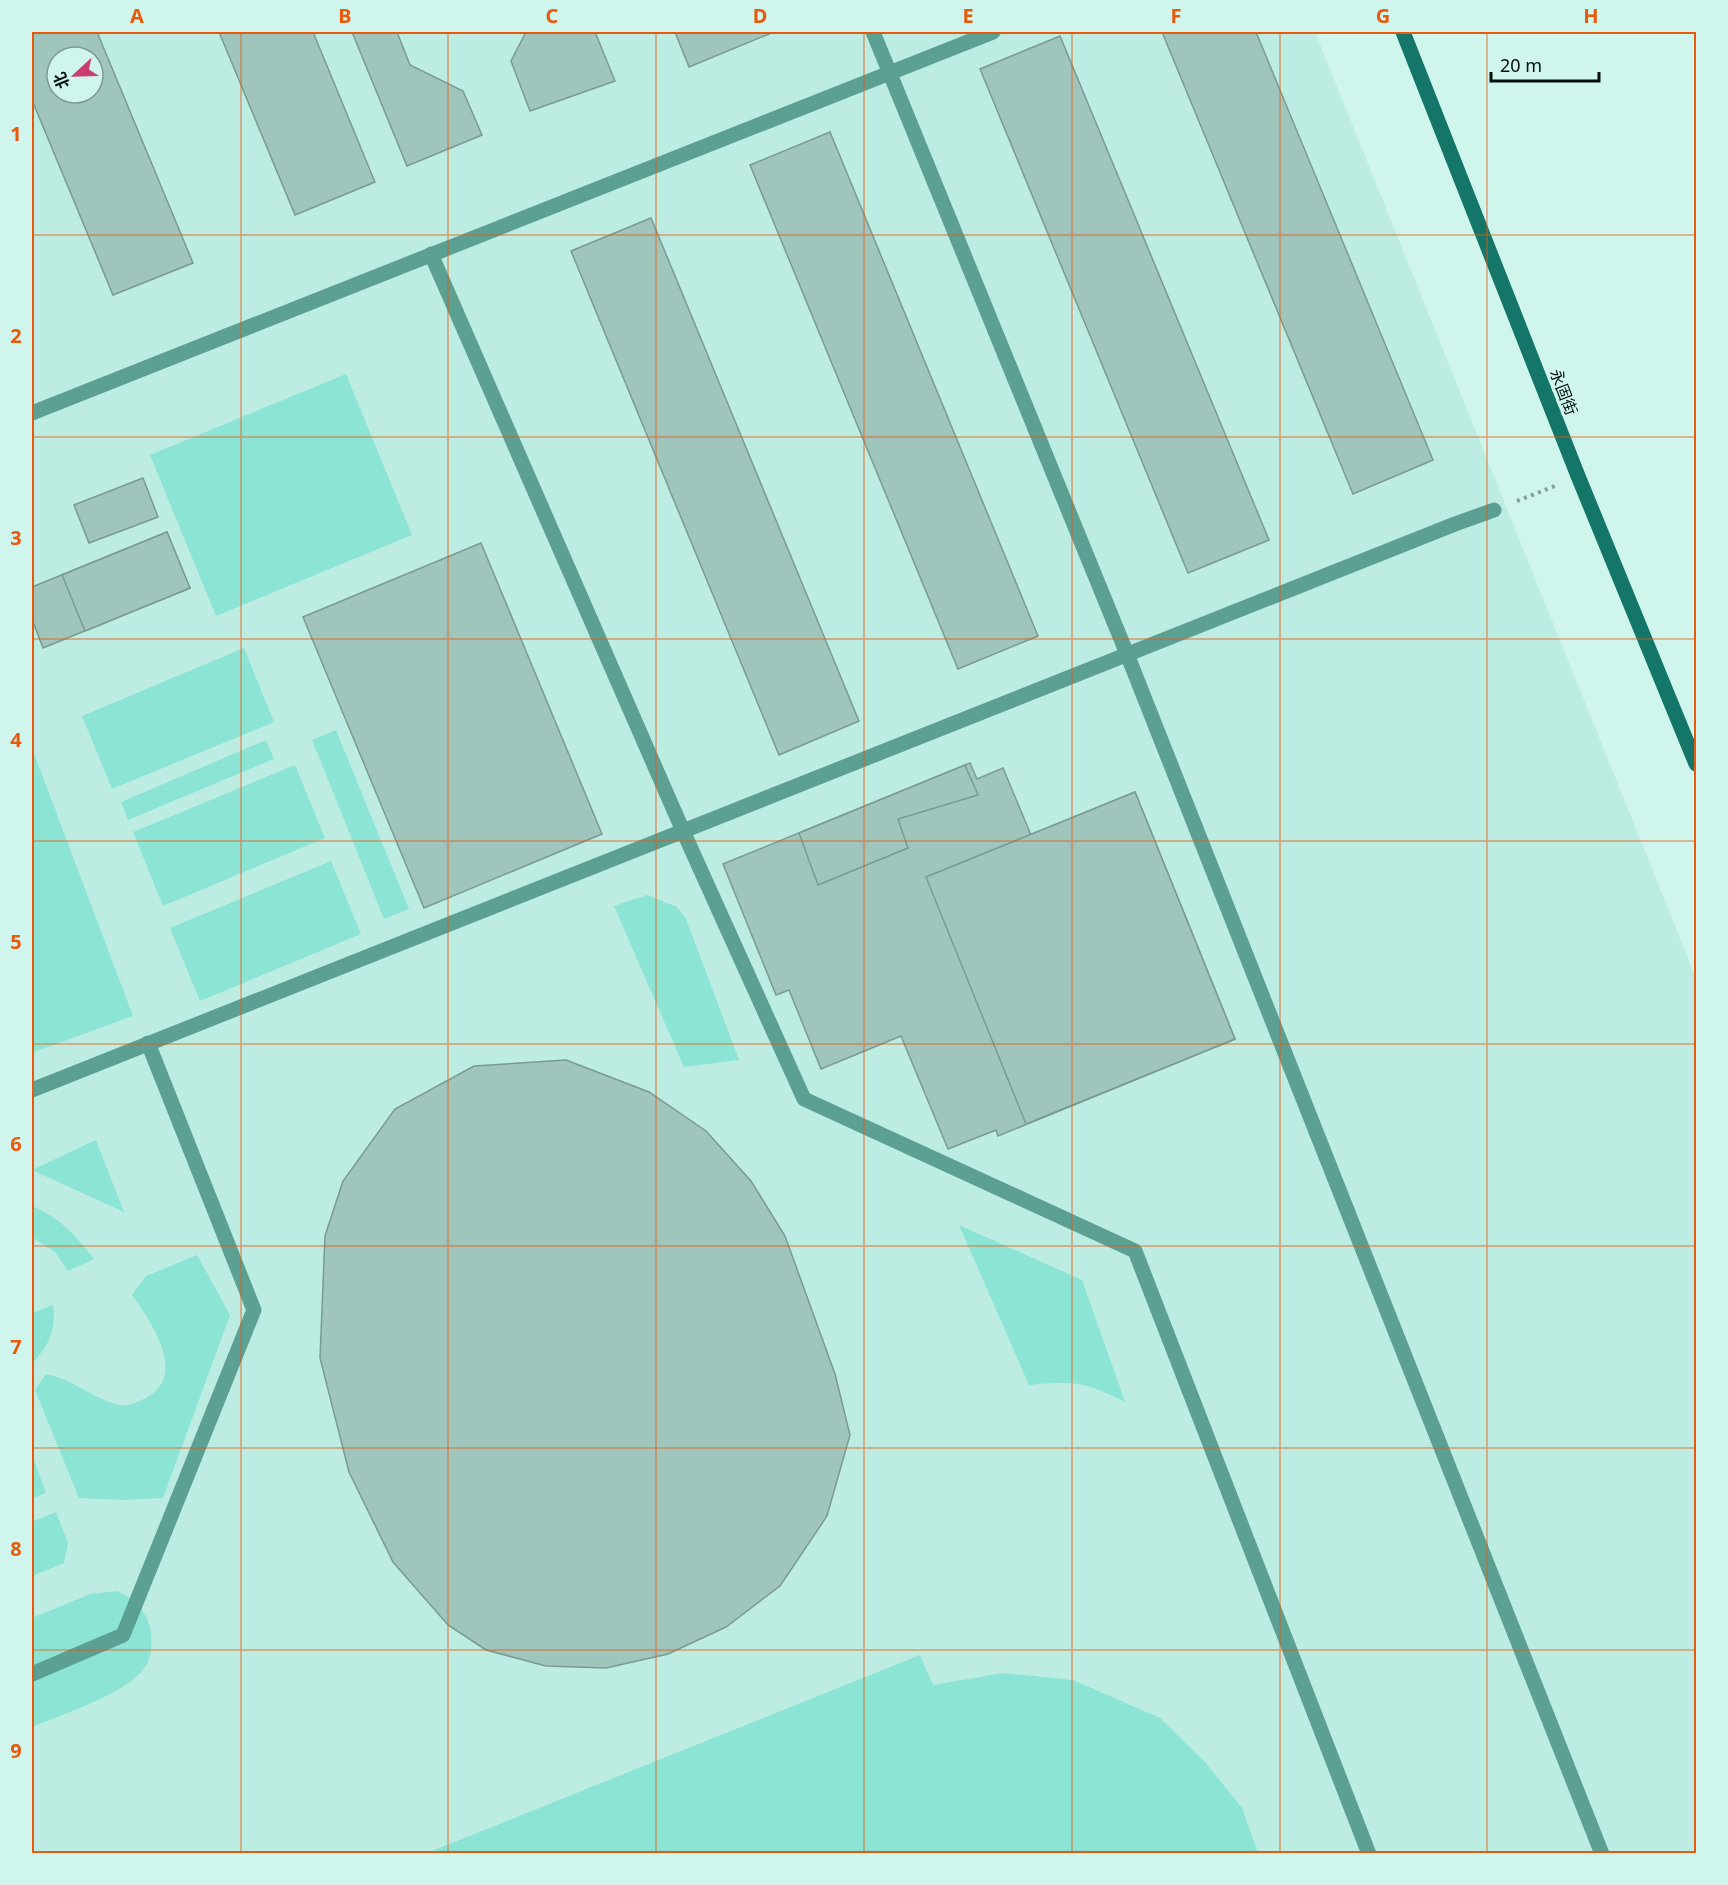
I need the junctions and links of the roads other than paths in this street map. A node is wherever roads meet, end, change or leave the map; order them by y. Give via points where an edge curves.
1 (873, 32) edge
2 (993, 32) edge
3 (1403, 32) edge
4 (890, 72) junction
5 (431, 254) junction
6 (32, 413) edge
7 (1494, 510) road end
8 (1127, 654) junction
9 (1696, 764) edge
10 (683, 831) junction
11 (148, 1043) junction
12 (32, 1090) edge
13 (32, 1674) edge
14 (1369, 1854) edge
15 (1602, 1854) edge

1 - 4 lane
2 - 4 lane
3 - 9 main road, 永固街
4 - 5 lane
4 - 8 lane
5 - 6 lane
5 - 10 lane
7 - 8 lane
8 - 10 lane
8 - 15 lane
10 - 11 lane
10 - 14 lane via 804,1099 1135,1251
11 - 12 lane
11 - 13 lane via 254,1310 123,1635

